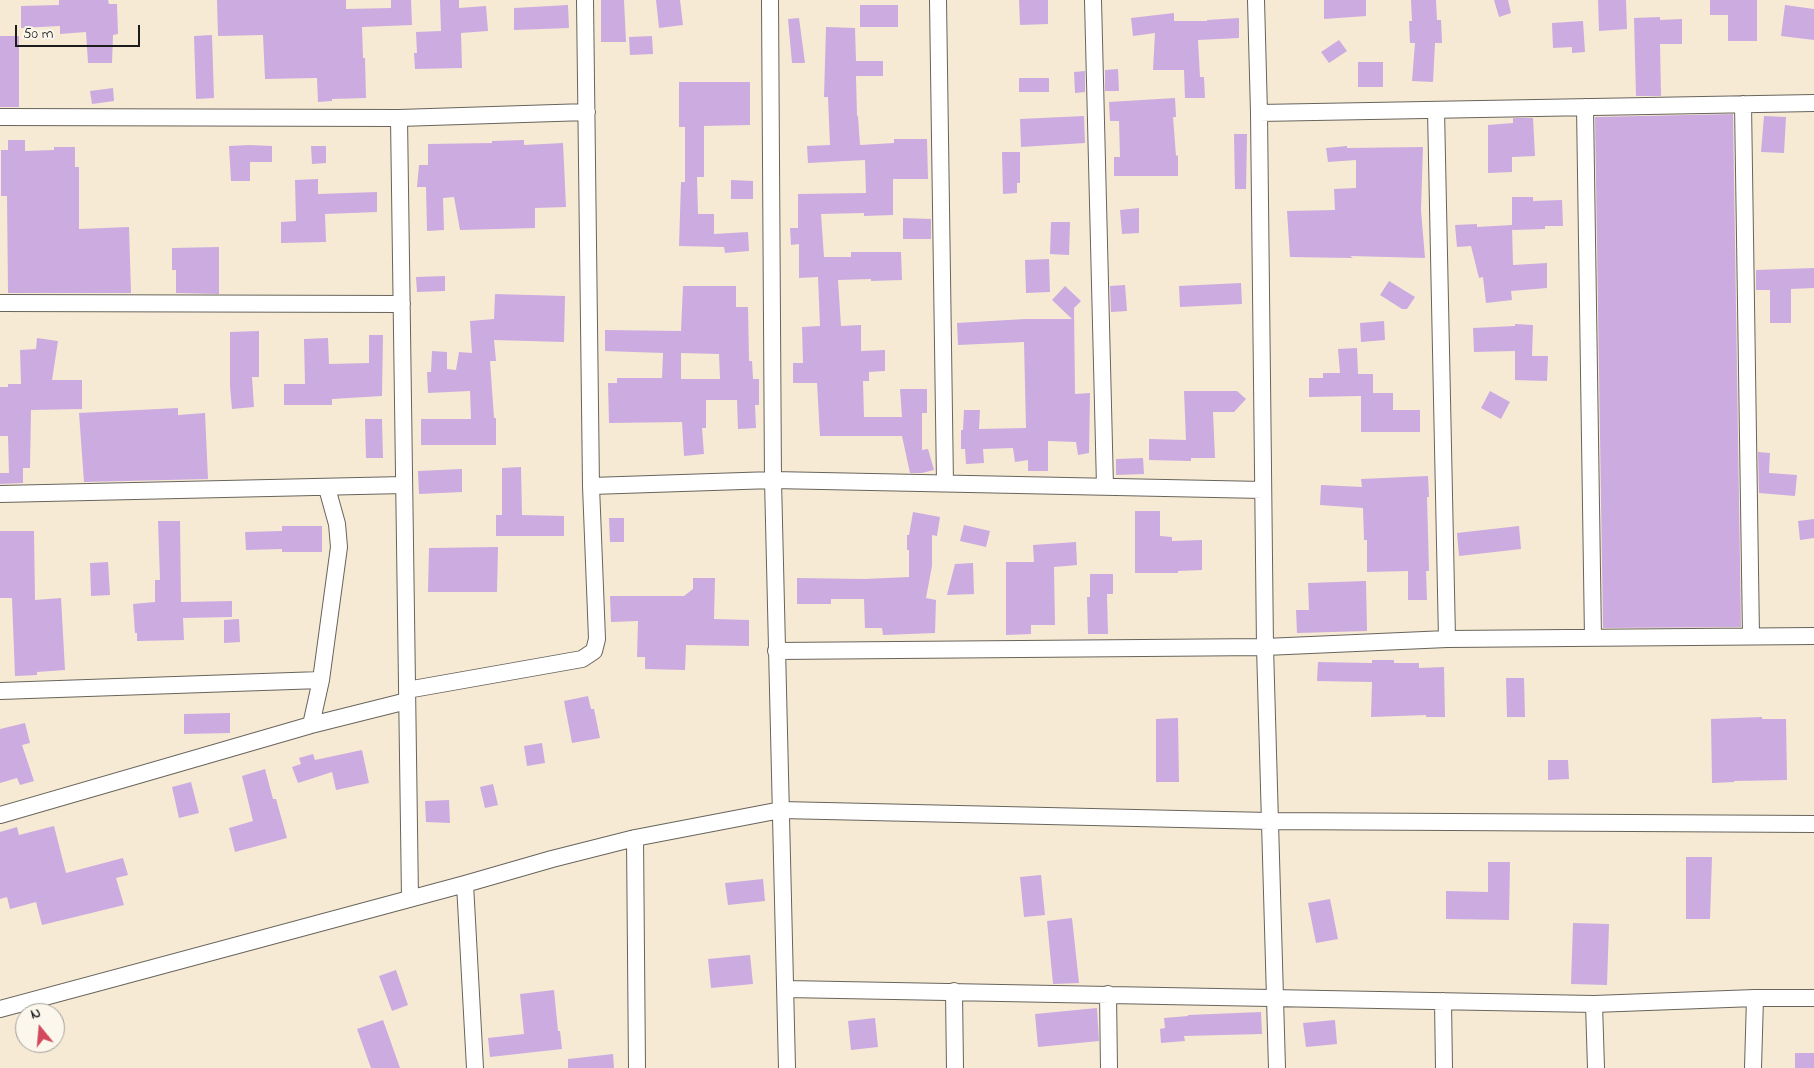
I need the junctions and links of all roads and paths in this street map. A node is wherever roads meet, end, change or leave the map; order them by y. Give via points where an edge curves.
1 (585, 0) edge
2 (770, 0) edge
3 (938, 0) edge
4 (1093, 0) edge
5 (1256, 0) edge
6 (1814, 102) edge
7 (1743, 104) junction
8 (1584, 107) junction
9 (1436, 110) junction
10 (587, 112) junction
11 (1259, 113) junction
12 (0, 117) edge
13 (399, 118) junction
14 (0, 303) edge
15 (402, 304) junction
16 (773, 480) junction
17 (945, 483) junction
18 (404, 485) junction
19 (591, 486) junction
20 (1105, 486) junction
21 (327, 488) junction
22 (1264, 490) junction
23 (0, 494) edge
24 (1751, 636) junction
25 (1814, 636) edge
26 (1593, 638) junction
27 (1447, 640) junction
28 (1264, 647) junction
29 (776, 651) junction
30 (322, 680) junction
31 (0, 691) edge
32 (407, 695) junction
33 (311, 725) junction
34 (781, 810) junction
35 (0, 815) edge
36 (1269, 821) junction
37 (1814, 824) edge
38 (635, 838) junction
39 (465, 884) junction
40 (410, 898) junction
41 (786, 989) junction
42 (954, 991) junction
43 (1108, 994) junction
44 (1276, 998) junction
45 (1754, 998) junction
46 (1814, 998) edge
47 (1443, 1001) junction
48 (1594, 1004) junction
49 (0, 1009) edge
50 (475, 1068) edge
51 (637, 1068) edge
52 (787, 1068) edge
53 (955, 1068) edge
54 (1109, 1068) edge
55 (1277, 1068) edge
56 (1444, 1068) edge
57 (1596, 1068) edge
58 (1753, 1068) edge

1 - 10 street
2 - 16 street
3 - 17 street
4 - 20 street
5 - 11 street
6 - 7 street
7 - 8 street
7 - 24 street
8 - 9 street
8 - 26 street
9 - 11 street
9 - 27 street
10 - 13 street
10 - 19 street
11 - 22 street
12 - 13 street
13 - 15 street
14 - 15 street
15 - 18 street
16 - 17 street
16 - 19 street
16 - 29 street
17 - 20 street
18 - 21 street
18 - 32 street
19 - 32 street via 597,639 594,650 582,659
20 - 22 street
21 - 23 street
21 - 30 street via 337,524 339,547
22 - 28 street
24 - 25 street
24 - 26 street
26 - 27 street
27 - 28 street
28 - 29 street
28 - 36 street
29 - 34 street
30 - 31 street
30 - 33 street
32 - 33 street
32 - 40 street
33 - 35 street
34 - 36 street
34 - 38 street
34 - 41 street
36 - 37 street
36 - 44 street
38 - 39 street
38 - 51 street
39 - 40 street
39 - 50 street
40 - 49 street
41 - 42 street
41 - 52 street
42 - 43 street
42 - 53 street
43 - 44 street
43 - 54 street
44 - 47 street
44 - 55 street
45 - 46 street
45 - 48 street
45 - 58 street
47 - 48 street
47 - 56 street
48 - 57 street

